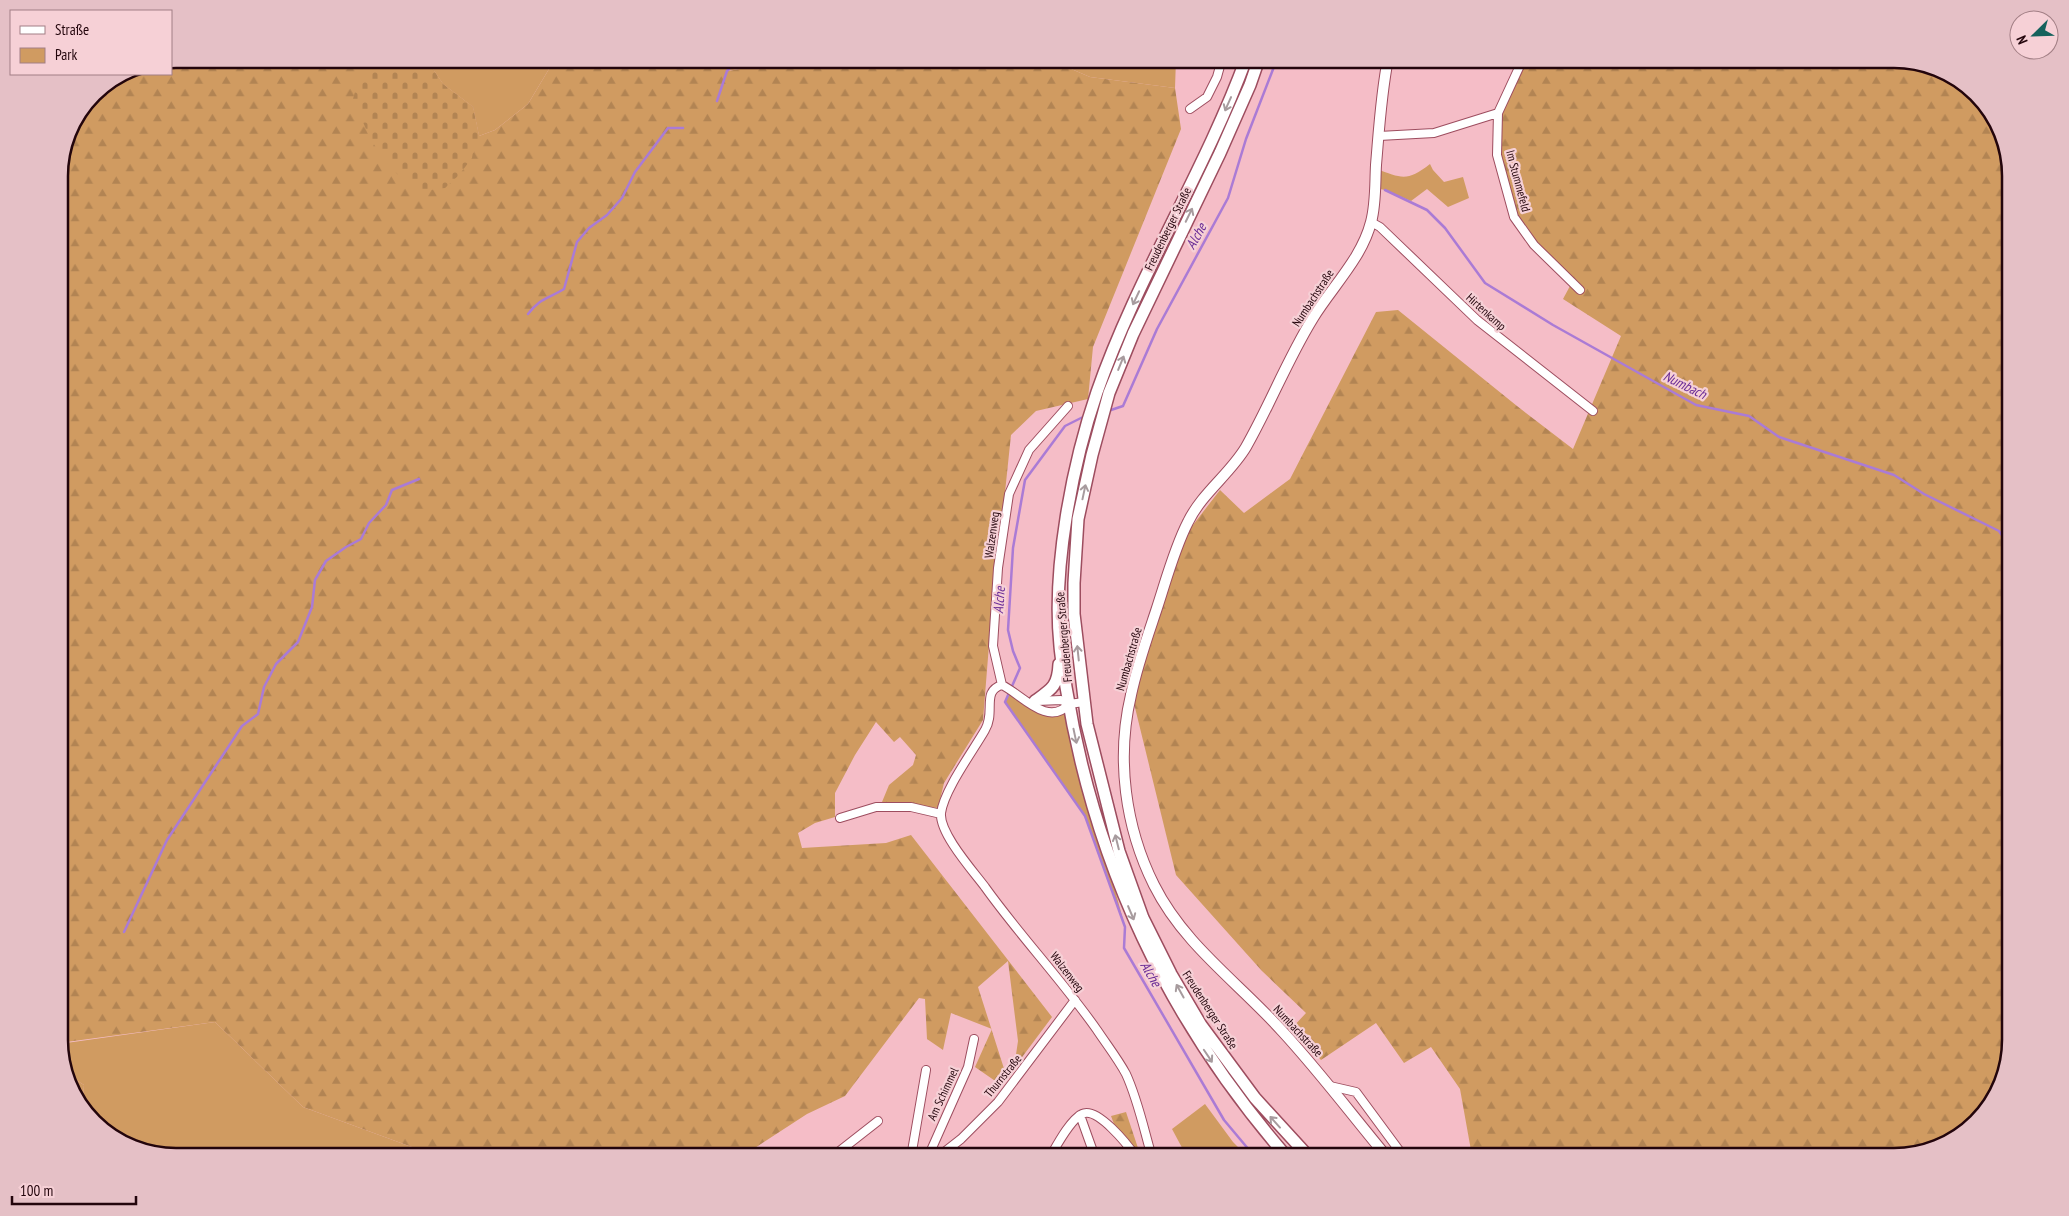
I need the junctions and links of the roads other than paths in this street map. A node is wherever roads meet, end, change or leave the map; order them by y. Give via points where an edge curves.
1 (1220, 68) edge
2 (1242, 68) edge
3 (1256, 68) edge
4 (1386, 68) edge
5 (1520, 68) edge
6 (1190, 109) dead end
7 (1498, 113) junction
8 (1379, 136) junction
9 (1371, 222) junction
10 (1580, 290) dead end
11 (1068, 406) dead end
12 (1593, 411) dead end
13 (1060, 645) junction
14 (1002, 685) junction
15 (1084, 702) junction
16 (1033, 703) junction
17 (1069, 704) junction
18 (941, 814) junction
19 (840, 818) dead end
20 (1075, 1000) junction
21 (974, 1039) dead end
22 (926, 1070) dead end
23 (1330, 1086) junction
24 (1080, 1115) junction
25 (878, 1121) dead end
26 (844, 1148) edge
27 (913, 1148) edge
28 (932, 1148) edge
29 (950, 1148) edge
30 (1056, 1148) edge
31 (1092, 1148) edge
32 (1128, 1148) edge
33 (1149, 1148) edge
34 (1279, 1148) edge
35 (1300, 1148) edge
36 (1379, 1148) edge
37 (1397, 1148) edge

1 - 6 street via 1207,97
2 -> 13 main road, Freudenberger Straße via 1123,327 1090,416 1066,518 1059,602
15 -> 3 main road, Freudenberger Straße via 1074,614 1078,519 1109,393
4 - 8 street, Numbachstraße
5 - 7 street, Im Stummefeld
7 - 8 street via 1434,133
7 - 10 street, Im Stummefeld via 1497,155 1514,217 1534,245
8 - 9 street, Numbachstraße
9 - 12 street, Hirtenkamp via 1492,332
9 - 23 street, Numbachstraße via 1355,257 1313,317 1244,449 1188,522 1139,664 1124,741 1124,783 1129,813 1155,887 1197,947 1282,1031
11 - 14 street, Walzenweg via 1029,450 1009,494 998,568 993,646
13 - 16 main road via 1056,684
13 - 17 main road, Freudenberger Straße
14 - 16 street
14 - 18 street via 992,691 990,722 950,790
15 - 17 street
35 -> 15 main road, Freudenberger Straße via 1276,1123 1218,1049 1185,1000 1157,947 1119,851
16 - 17 street via 1061,700
16 - 17 street via 1035,709 1057,713
17 -> 34 main road, Freudenberger Straße via 1094,815 1122,893 1148,951 1176,1005 1209,1057
18 - 19 street via 911,807 876,807
18 - 20 street, Walzenweg via 948,836 966,862
20 - 29 street, Thurnstraße via 998,1102
20 - 33 street, Walzenweg via 1126,1075
21 - 28 street, Am Schimmel via 968,1067
22 - 27 street
23 - 36 street, Numbachstraße
23 - 37 street via 1356,1092
24 - 30 street
24 - 31 street
24 - 32 street via 1088,1111 1094,1113
25 - 26 street

